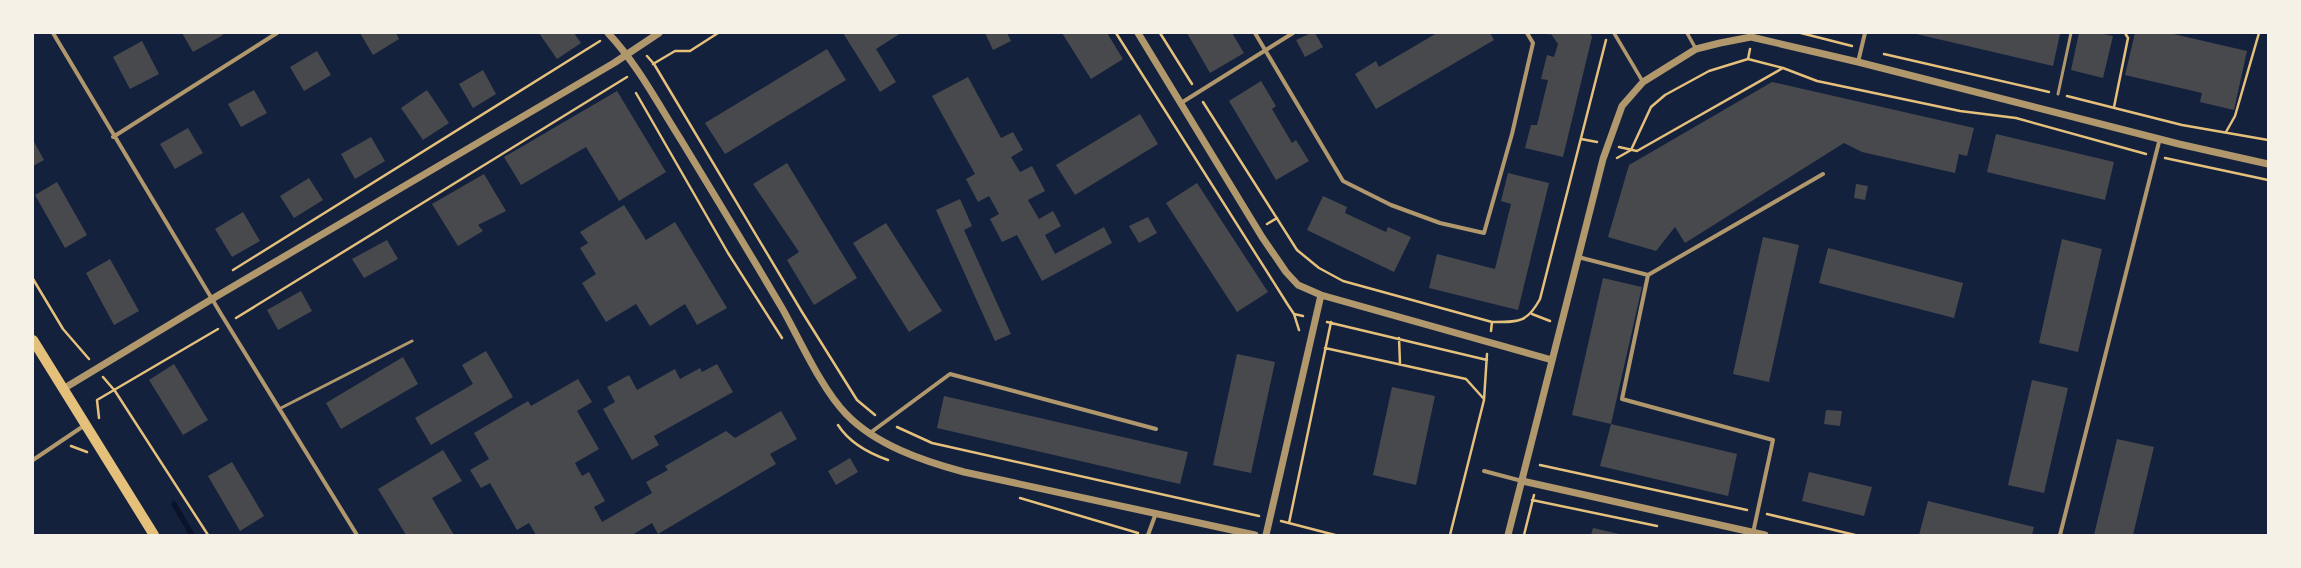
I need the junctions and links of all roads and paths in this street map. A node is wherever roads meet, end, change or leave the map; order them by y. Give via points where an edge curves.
1 (53, 33) edge
2 (277, 33) edge
3 (608, 33) edge
4 (659, 33) edge
5 (718, 33) edge
6 (1138, 33) edge
7 (1160, 33) edge
8 (1255, 33) edge
9 (1293, 33) edge
10 (1527, 33) edge
11 (1687, 33) edge
12 (1801, 33) edge
13 (1865, 33) edge
14 (2071, 33) edge
15 (2125, 33) edge
16 (2259, 33) edge
17 (1614, 34) edge
18 (596, 38) dead end
19 (602, 38) dead end
20 (599, 42) junction
21 (638, 46) junction
22 (1862, 48) junction
23 (1696, 49) junction
24 (1266, 50) junction
25 (626, 55) junction
26 (1858, 62) junction
27 (614, 63) junction
28 (654, 64) junction
29 (1783, 68) junction
30 (638, 71) junction
31 (626, 77) junction
32 (1643, 82) junction
33 (630, 84) dead end
34 (634, 91) dead end
35 (1198, 92) junction
36 (2058, 94) junction
37 (1181, 103) junction
38 (2114, 107) junction
39 (2226, 132) junction
40 (113, 137) junction
41 (2160, 138) junction
42 (2268, 140) edge
43 (1631, 150) junction
44 (2156, 156) junction
45 (1612, 161) dead end
46 (2268, 164) edge
47 (1823, 174) dead end
48 (2268, 180) edge
49 (1578, 257) junction
50 (226, 275) dead end
51 (1648, 275) junction
52 (33, 279) edge
53 (1320, 295) junction
54 (212, 299) junction
55 (1331, 322) dead end
56 (1492, 322) junction
57 (227, 323) junction
58 (1399, 338) dead end
59 (783, 339) dead end
60 (33, 340) edge
61 (412, 341) dead end
62 (1489, 343) junction
63 (1326, 348) junction
64 (96, 356) dead end
65 (90, 360) junction
66 (1552, 360) junction
67 (1400, 364) junction
68 (96, 369) junction
69 (63, 389) junction
70 (115, 391) junction
71 (1484, 400) junction
72 (280, 409) junction
73 (885, 422) junction
74 (102, 423) dead end
75 (837, 424) dead end
76 (85, 425) junction
77 (1156, 428) dead end
78 (870, 433) junction
79 (33, 460) edge
80 (890, 460) dead end
81 (1540, 465) dead end
82 (1484, 471) dead end
83 (1522, 481) junction
84 (1017, 498) dead end
85 (1532, 500) dead end
86 (1756, 512) junction
87 (1156, 513) junction
88 (1271, 518) junction
89 (1289, 523) junction
90 (1664, 527) dead end
91 (1753, 534) edge
92 (154, 535) edge
93 (208, 535) edge
94 (358, 535) edge
95 (1144, 535) edge
96 (1148, 535) edge
97 (1255, 535) edge
98 (1266, 535) edge
99 (1335, 535) edge
100 (1450, 535) edge
101 (1508, 535) edge
102 (1765, 535) edge
103 (1855, 535) edge
104 (2060, 535) edge

1 - 40 street
2 - 40 street
3 - 25 street
4 - 21 street
5 - 28 path via 690,51 675,51
6 - 37 street
7 - 35 path
8 - 24 street
9 - 24 street
10 - 24 street via 1533,43 1512,134 1484,233 1440,223 1391,205 1343,181
11 - 23 street
12 - 22 path
13 - 22 street
14 - 36 lane
15 - 38 path via 2128,38
16 - 39 path via 2235,116
17 - 32 street
17 - 56 path via 1606,41 1540,299 1532,314 1516,322
18 - 20 path
19 - 20 path
20 - 27 path
20 - 50 path
21 - 25 street
21 - 28 path
22 - 26 street
22 - 36 path
23 - 26 street via 1751,38
23 - 32 street
24 - 35 street
25 - 27 street
25 - 30 street
26 - 41 street
27 - 31 path
27 - 54 street
28 - 30 path
28 - 73 path via 857,400
29 - 43 path via 1637,151
29 - 43 path via 1748,59 1709,71 1681,85 1651,107
29 - 44 path via 1817,81 1960,111 2016,118
30 - 31 path
30 - 78 street via 754,260 825,385 845,413
31 - 33 path
31 - 57 path
32 - 49 street via 1622,106 1603,159
34 - 59 path via 728,253
35 - 37 street
35 - 56 path via 1297,250 1319,268 1343,281
36 - 38 path
37 - 53 street via 1286,272 1298,285
38 - 39 path via 2182,125
39 - 42 path
40 - 54 street
41 - 44 street
41 - 46 street
43 - 45 path
44 - 48 path
44 - 104 street
47 - 51 street
49 - 51 street
49 - 66 street
51 - 86 street via 1622,399 1773,440
52 - 65 path via 63,329
53 - 62 street
53 - 88 street
54 - 57 street
54 - 68 street
55 - 63 path
56 - 62 path
57 - 70 path
57 - 72 street
58 - 67 path
60 - 69 main road
61 - 72 lane
62 - 66 street
62 - 71 path
63 - 67 path
63 - 89 path
64 - 65 path
65 - 68 path
66 - 83 street
67 - 71 path via 1466,379
68 - 69 street
68 - 70 path
69 - 76 main road
70 - 74 path via 97,400
70 - 93 path
71 - 100 path
72 - 94 street
73 - 77 street via 950,374
73 - 78 street
73 - 88 path via 932,442
75 - 80 path via 855,444
76 - 79 street
76 - 92 main road
78 - 87 street via 933,464
81 - 86 path
82 - 83 street
83 - 91 street
83 - 101 street
84 - 95 path
85 - 90 path
86 - 91 street
86 - 103 path
87 - 96 street
87 - 97 street
88 - 89 path
88 - 98 street
89 - 99 path
91 - 102 street

